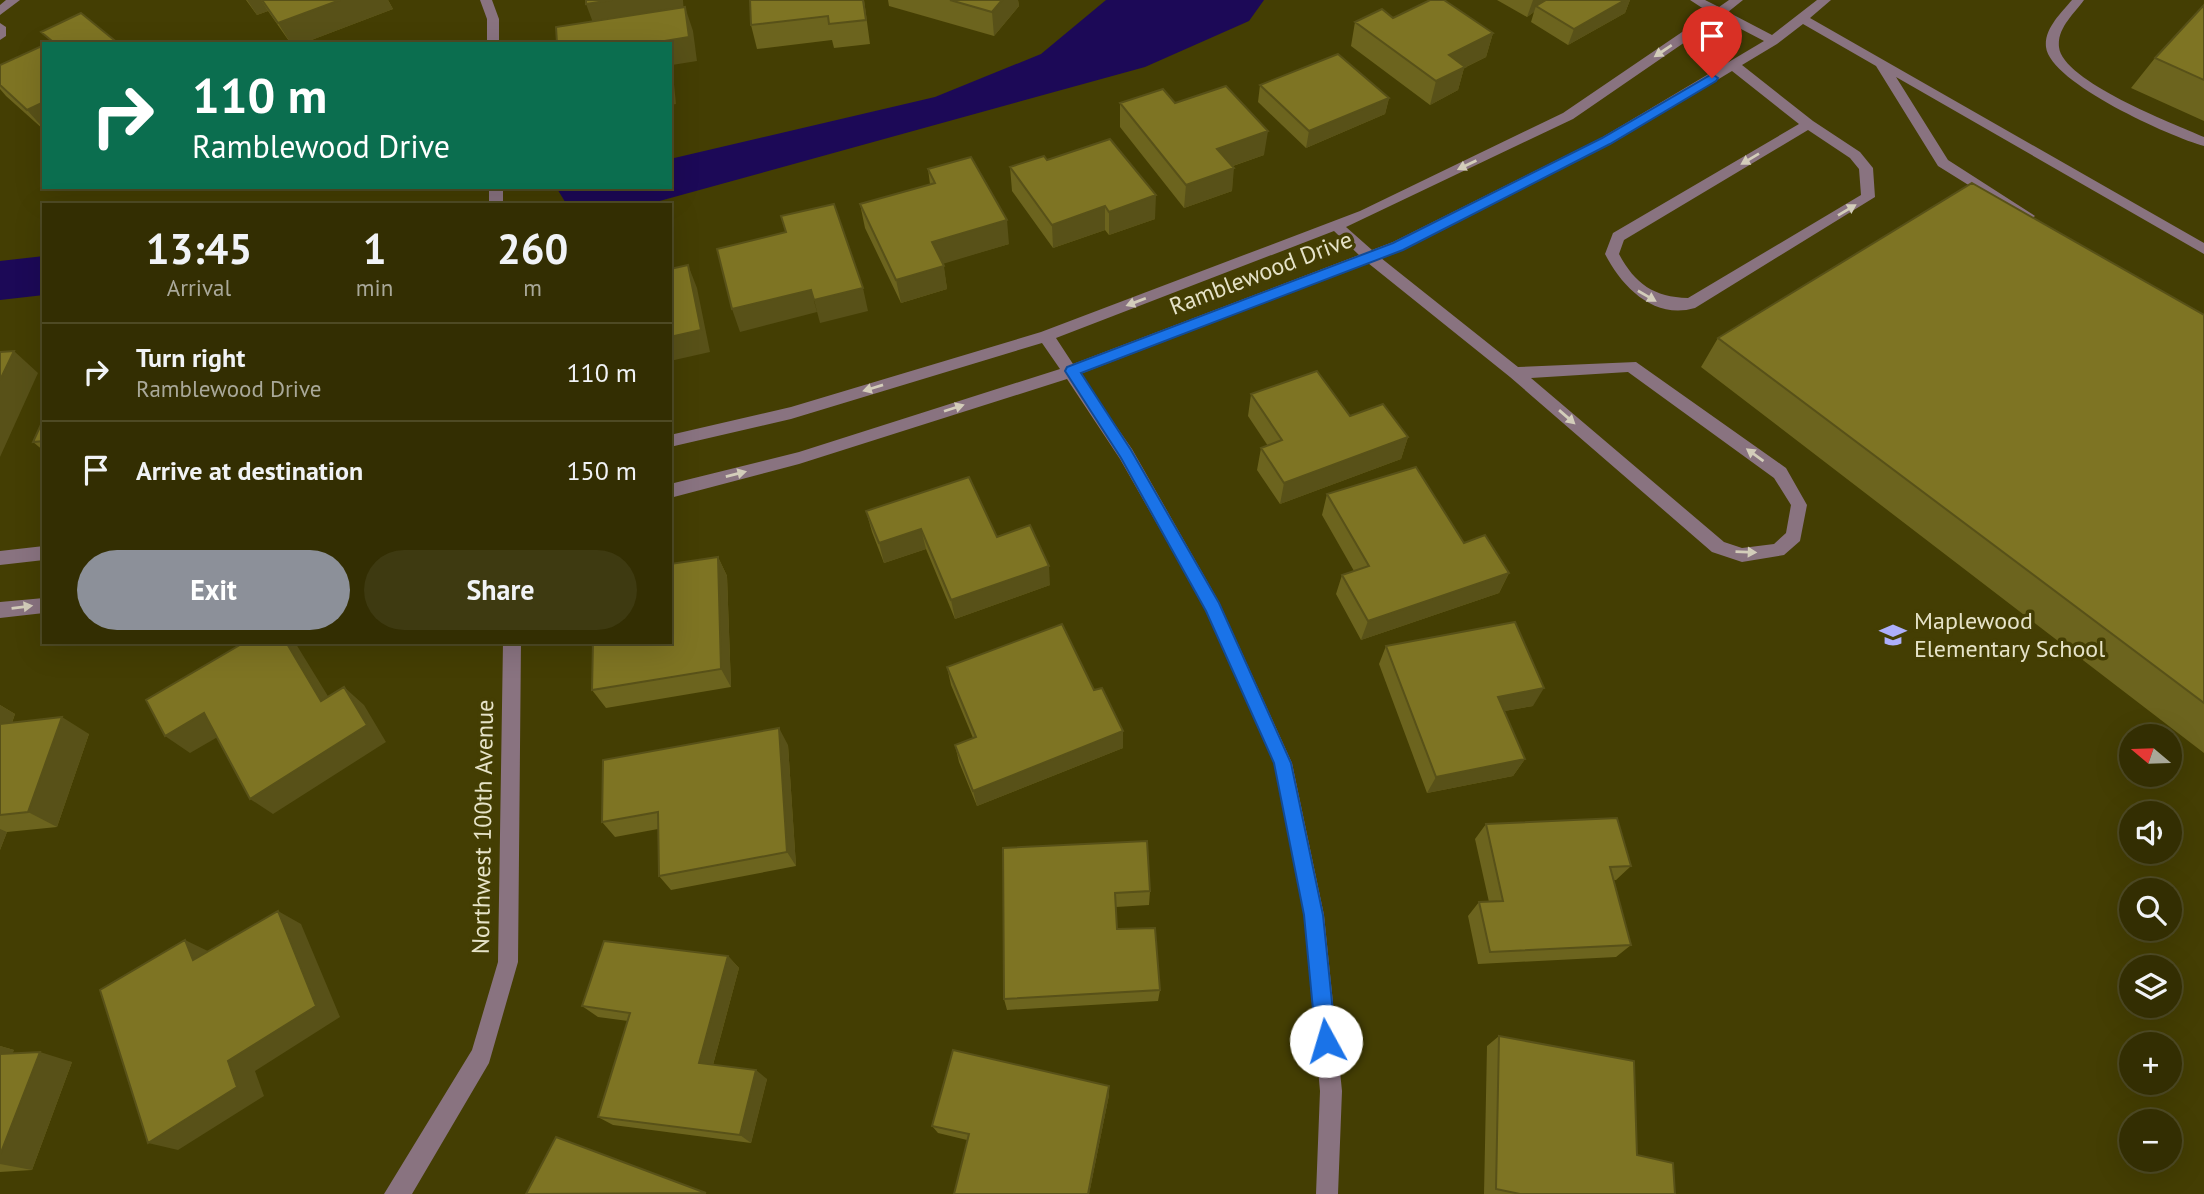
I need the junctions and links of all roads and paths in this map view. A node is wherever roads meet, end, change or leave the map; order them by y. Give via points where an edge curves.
1 (14, 0) edge
2 (486, 0) edge
3 (1696, 0) edge
4 (1737, 0) edge
5 (1825, 0) edge
6 (2078, 0) edge
7 (0, 11) edge
8 (1720, 13) junction
9 (1802, 18) junction
10 (0, 27) edge
11 (0, 36) edge
12 (1773, 41) junction
13 (494, 42) edge
14 (1879, 61) junction
15 (1733, 65) junction
16 (1808, 124) junction
17 (2204, 142) edge
18 (2038, 221) edge
19 (1337, 226) junction
20 (2204, 249) edge
21 (1370, 257) junction
22 (1046, 336) junction
23 (1072, 371) junction
24 (1515, 373) junction
25 (672, 441) edge
26 (672, 490) edge
27 (42, 553) edge
28 (0, 558) edge
29 (42, 605) edge
30 (0, 610) edge
31 (512, 644) edge
32 (395, 1194) edge
33 (1327, 1194) edge

1 - 7 street
2 - 13 street
3 - 8 street
4 - 8 street, Ramblewood Drive
5 - 9 street, Ramblewood Drive
6 - 17 street via 2054,31 2053,52 2067,73
7 - 10 street
8 - 12 street
8 -> 19 street, Ramblewood Drive via 1568,116
9 - 12 street, Ramblewood Drive
9 - 14 street
10 - 11 street
12 - 15 street, Ramblewood Drive
14 - 18 street via 1943,163
14 - 20 street
15 - 16 street
15 - 21 street, Ramblewood Drive via 1606,141
16 -> 16 street via 1618,237 1612,254 1634,289 1659,303 1690,304 1868,197 1866,168 1855,155
19 - 21 street
19 -> 22 street, Ramblewood Drive
21 - 23 street, Ramblewood Drive
21 - 24 street
22 - 23 street
22 -> 25 street, Ramblewood Drive via 791,413
26 -> 23 street, Ramblewood Drive via 799,458
23 - 33 street via 1126,454 1213,607 1283,763 1314,915 1331,1091
24 -> 24 street via 1718,547 1742,555 1778,550 1794,536 1799,505 1780,473 1631,366
27 - 28 street
30 -> 29 street
31 - 32 street, Northwest 100th Avenue via 508,962 481,1055

